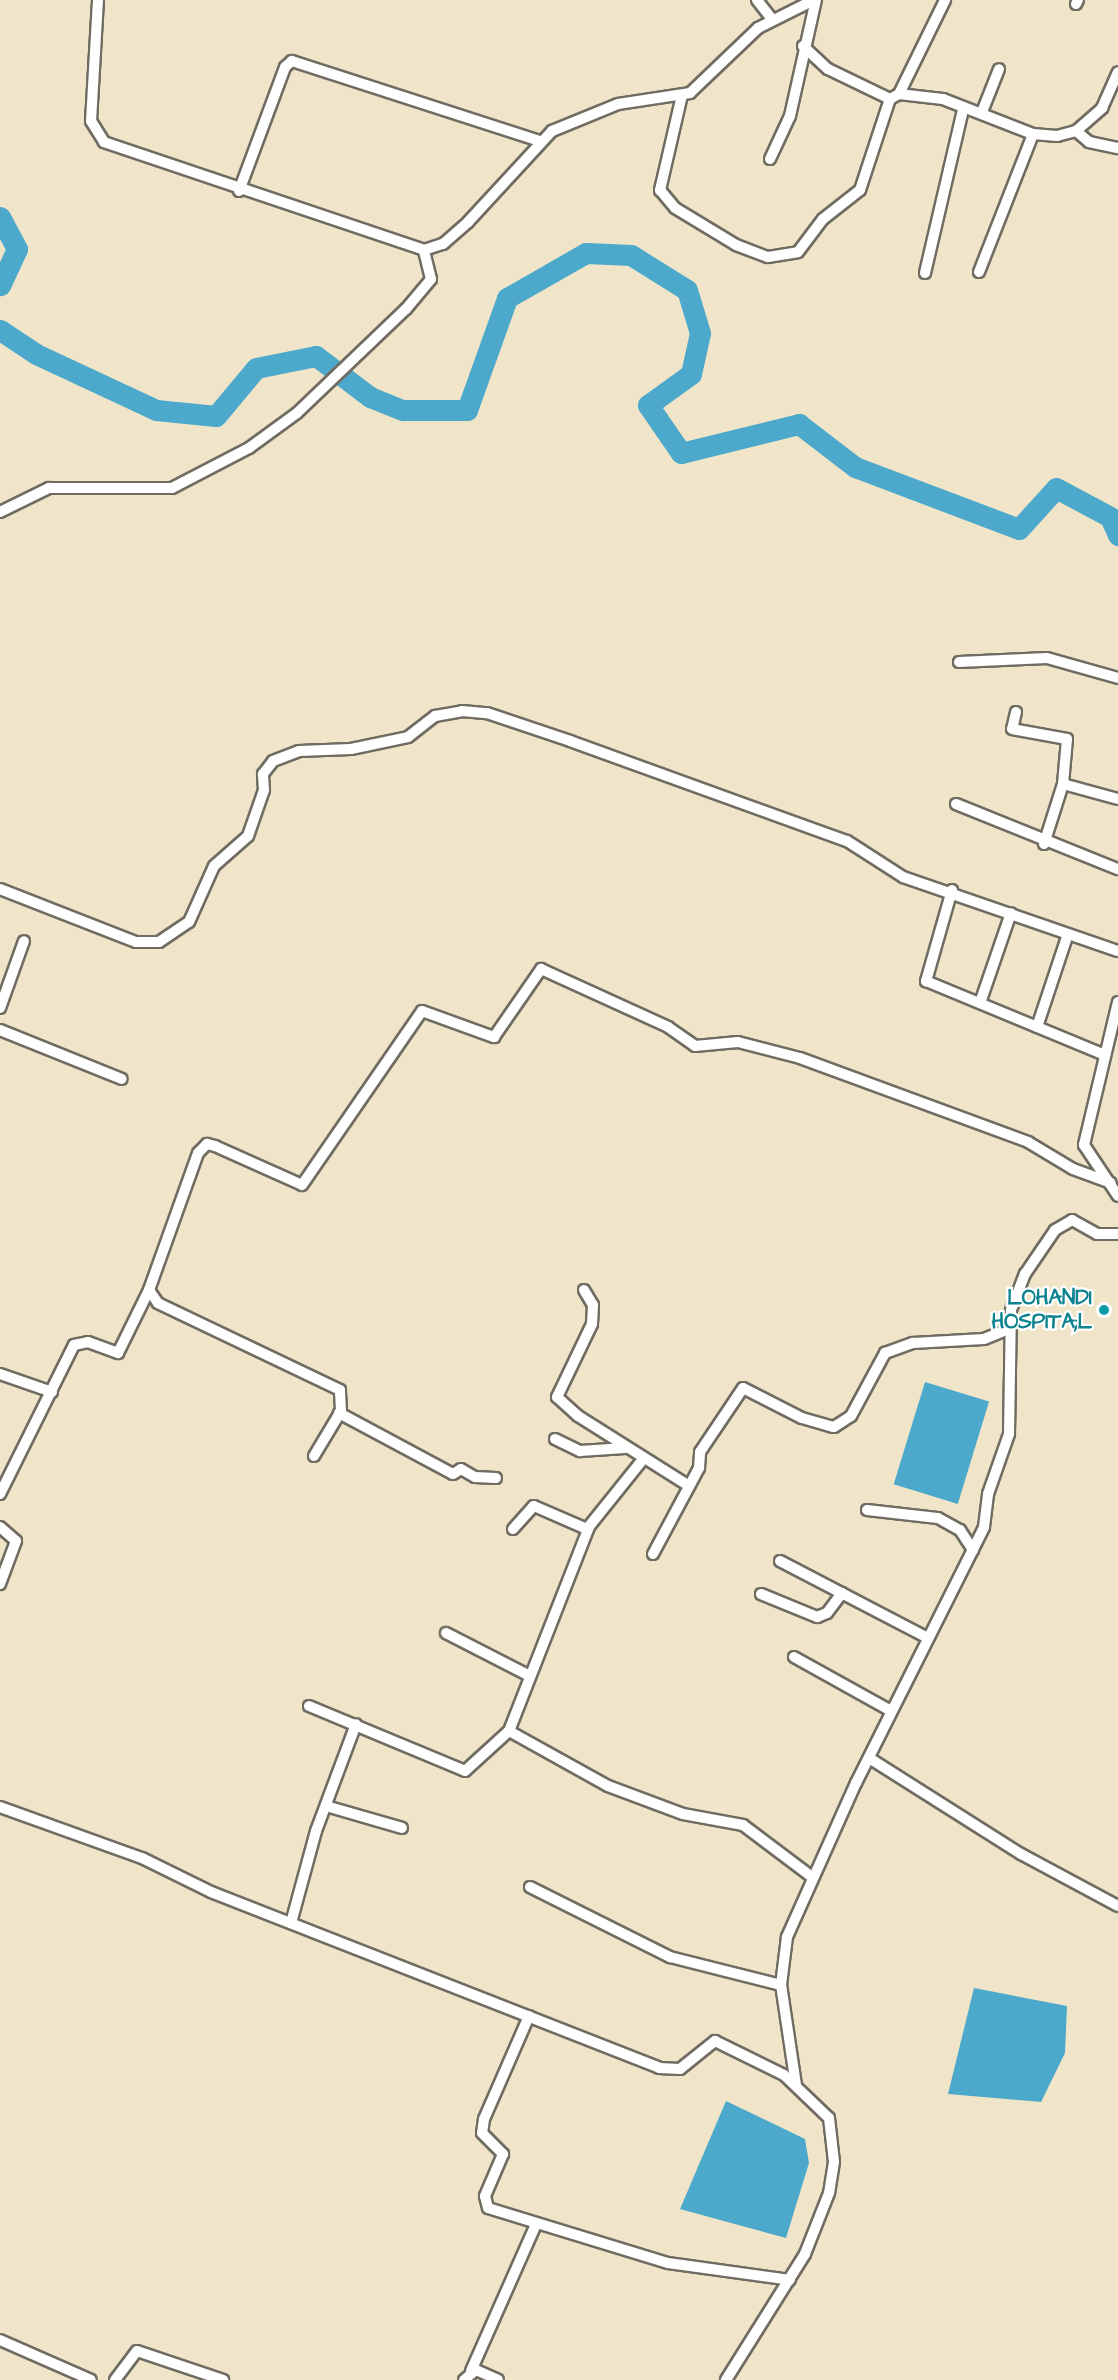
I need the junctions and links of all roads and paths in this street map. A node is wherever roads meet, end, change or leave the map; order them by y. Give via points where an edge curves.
1 (98, 0) edge
2 (757, 0) edge
3 (815, 0) edge
4 (945, 0) edge
5 (772, 19) junction
6 (803, 46) junction
7 (999, 69) dead end
8 (1118, 72) edge
9 (682, 95) junction
10 (894, 96) junction
11 (963, 110) junction
12 (982, 112) junction
13 (1076, 131) junction
14 (1033, 134) junction
15 (540, 141) junction
16 (1118, 148) edge
17 (770, 159) dead end
18 (239, 191) junction
19 (424, 250) junction
20 (979, 272) dead end
21 (925, 273) dead end
22 (0, 512) edge
23 (959, 662) dead end
24 (1118, 678) edge
25 (1016, 712) dead end
26 (1063, 784) junction
27 (1118, 799) edge
28 (956, 804) dead end
29 (1044, 844) junction
30 (1118, 869) edge
31 (0, 889) edge
32 (952, 890) junction
33 (1011, 913) junction
34 (1068, 934) junction
35 (24, 941) dead end
36 (1118, 951) edge
37 (1118, 1002) edge
38 (980, 1003) junction
39 (0, 1008) edge
40 (1037, 1027) junction
41 (0, 1030) edge
42 (1105, 1055) junction
43 (122, 1079) dead end
44 (1111, 1183) junction
45 (1118, 1196) edge
46 (1118, 1234) edge
47 (149, 1290) junction
48 (584, 1290) dead end
49 (1009, 1329) junction
50 (0, 1374) edge
51 (52, 1392) junction
52 (339, 1413) junction
53 (555, 1438) dead end
54 (625, 1448) junction
55 (314, 1456) dead end
56 (643, 1460) junction
57 (496, 1478) dead end
58 (689, 1486) junction
59 (0, 1494) edge
60 (867, 1510) dead end
61 (0, 1527) edge
62 (589, 1527) junction
63 (513, 1529) dead end
64 (973, 1550) junction
65 (654, 1554) dead end
66 (780, 1561) dead end
67 (0, 1584) edge
68 (842, 1593) junction
69 (761, 1594) dead end
70 (446, 1633) dead end
71 (928, 1638) junction
72 (794, 1657) dead end
73 (528, 1675) junction
74 (309, 1706) dead end
75 (891, 1711) junction
76 (356, 1724) junction
77 (509, 1731) junction
78 (868, 1758) junction
79 (326, 1806) junction
80 (0, 1807) edge
81 (402, 1828) dead end
82 (812, 1877) junction
83 (530, 1887) dead end
84 (1118, 1906) edge
85 (291, 1923) junction
86 (781, 1985) junction
87 (529, 2016) junction
88 (796, 2085) junction
89 (536, 2224) junction
90 (790, 2280) junction
91 (0, 2340) edge
92 (467, 2376) edge
93 (91, 2380) edge
94 (115, 2380) edge
95 (223, 2380) edge
96 (498, 2380) edge
97 (726, 2380) edge

1 - 18 street via 91,100 97,136 116,148
2 - 5 street
3 - 5 street
3 - 6 street
4 - 10 street
5 - 9 street via 707,81
6 - 10 street via 828,69
6 - 17 street via 790,116
7 - 12 street
8 - 13 street via 1102,108
9 - 10 street via 660,190 675,208 736,245 768,257 798,252 823,219 860,190
9 - 15 street via 602,109 566,122
10 - 11 street via 943,99
11 - 12 street
11 - 21 street
12 - 14 street
13 - 14 street
13 - 16 street via 1089,141
14 - 20 street
15 - 18 street via 292,61 285,67
15 - 19 street via 468,222 442,244
18 - 19 street
19 - 22 street via 431,279 366,349 312,399 249,448 186,483 144,492 49,488
23 - 24 street via 1047,658
25 - 26 street via 1012,729 1067,739
26 - 27 street
26 - 29 street
28 - 29 street
29 - 30 street
31 - 32 street via 136,942 159,942 189,921 214,866 248,836 264,790 263,774 273,761 299,751 351,749 408,737 435,716 462,711 487,713 847,841 903,877
32 - 33 street
32 - 38 street via 926,981
33 - 34 street
33 - 38 street
34 - 36 street
34 - 40 street
35 - 39 street
37 - 42 street
38 - 40 street
40 - 42 street
41 - 43 street
42 - 44 street via 1084,1145 1088,1158
44 - 45 street
44 - 47 street via 1073,1169 1028,1142 800,1059 738,1042 695,1046 668,1027 541,969 494,1037 422,1011 302,1185 215,1146 201,1147
46 - 49 street via 1097,1234 1072,1220 1055,1230 1025,1274
47 - 51 street via 118,1353 77,1342
47 - 52 street via 158,1303 340,1390
48 - 54 street via 595,1314 557,1398
49 - 58 street via 984,1340 913,1343 885,1353 851,1416 834,1427 802,1418 743,1388 700,1452
49 - 64 street via 1010,1434
50 - 51 street
51 - 59 street
52 - 55 street
52 - 57 street via 453,1474 461,1469 475,1477
53 - 54 street via 580,1451
54 - 56 street
56 - 58 street
56 - 62 street
58 - 65 street
60 - 64 street via 938,1518 960,1530
61 - 67 street via 16,1541
62 - 63 street via 579,1529 534,1506
62 - 73 street
64 - 71 street
66 - 68 street
68 - 69 street via 827,1613 817,1617
68 - 71 street
70 - 73 street
71 - 75 street
72 - 75 street
73 - 77 street
74 - 76 street
75 - 78 street
76 - 77 street via 465,1771
76 - 79 street
77 - 82 street via 609,1786 683,1814 743,1825
78 - 82 street
78 - 84 street via 1021,1854
79 - 81 street
79 - 85 street
80 - 85 street via 142,1858
82 - 86 street via 788,1937
83 - 86 street via 670,1957
85 - 87 street
86 - 88 street
87 - 88 street via 670,2071 688,2063 707,2044 724,2041
87 - 89 street via 482,2127 503,2154 486,2204
88 - 90 street via 829,2118 834,2162 816,2226
89 - 90 street via 668,2262
89 - 92 street
90 - 97 street
91 - 93 street
92 - 96 street
94 - 95 street via 137,2351

